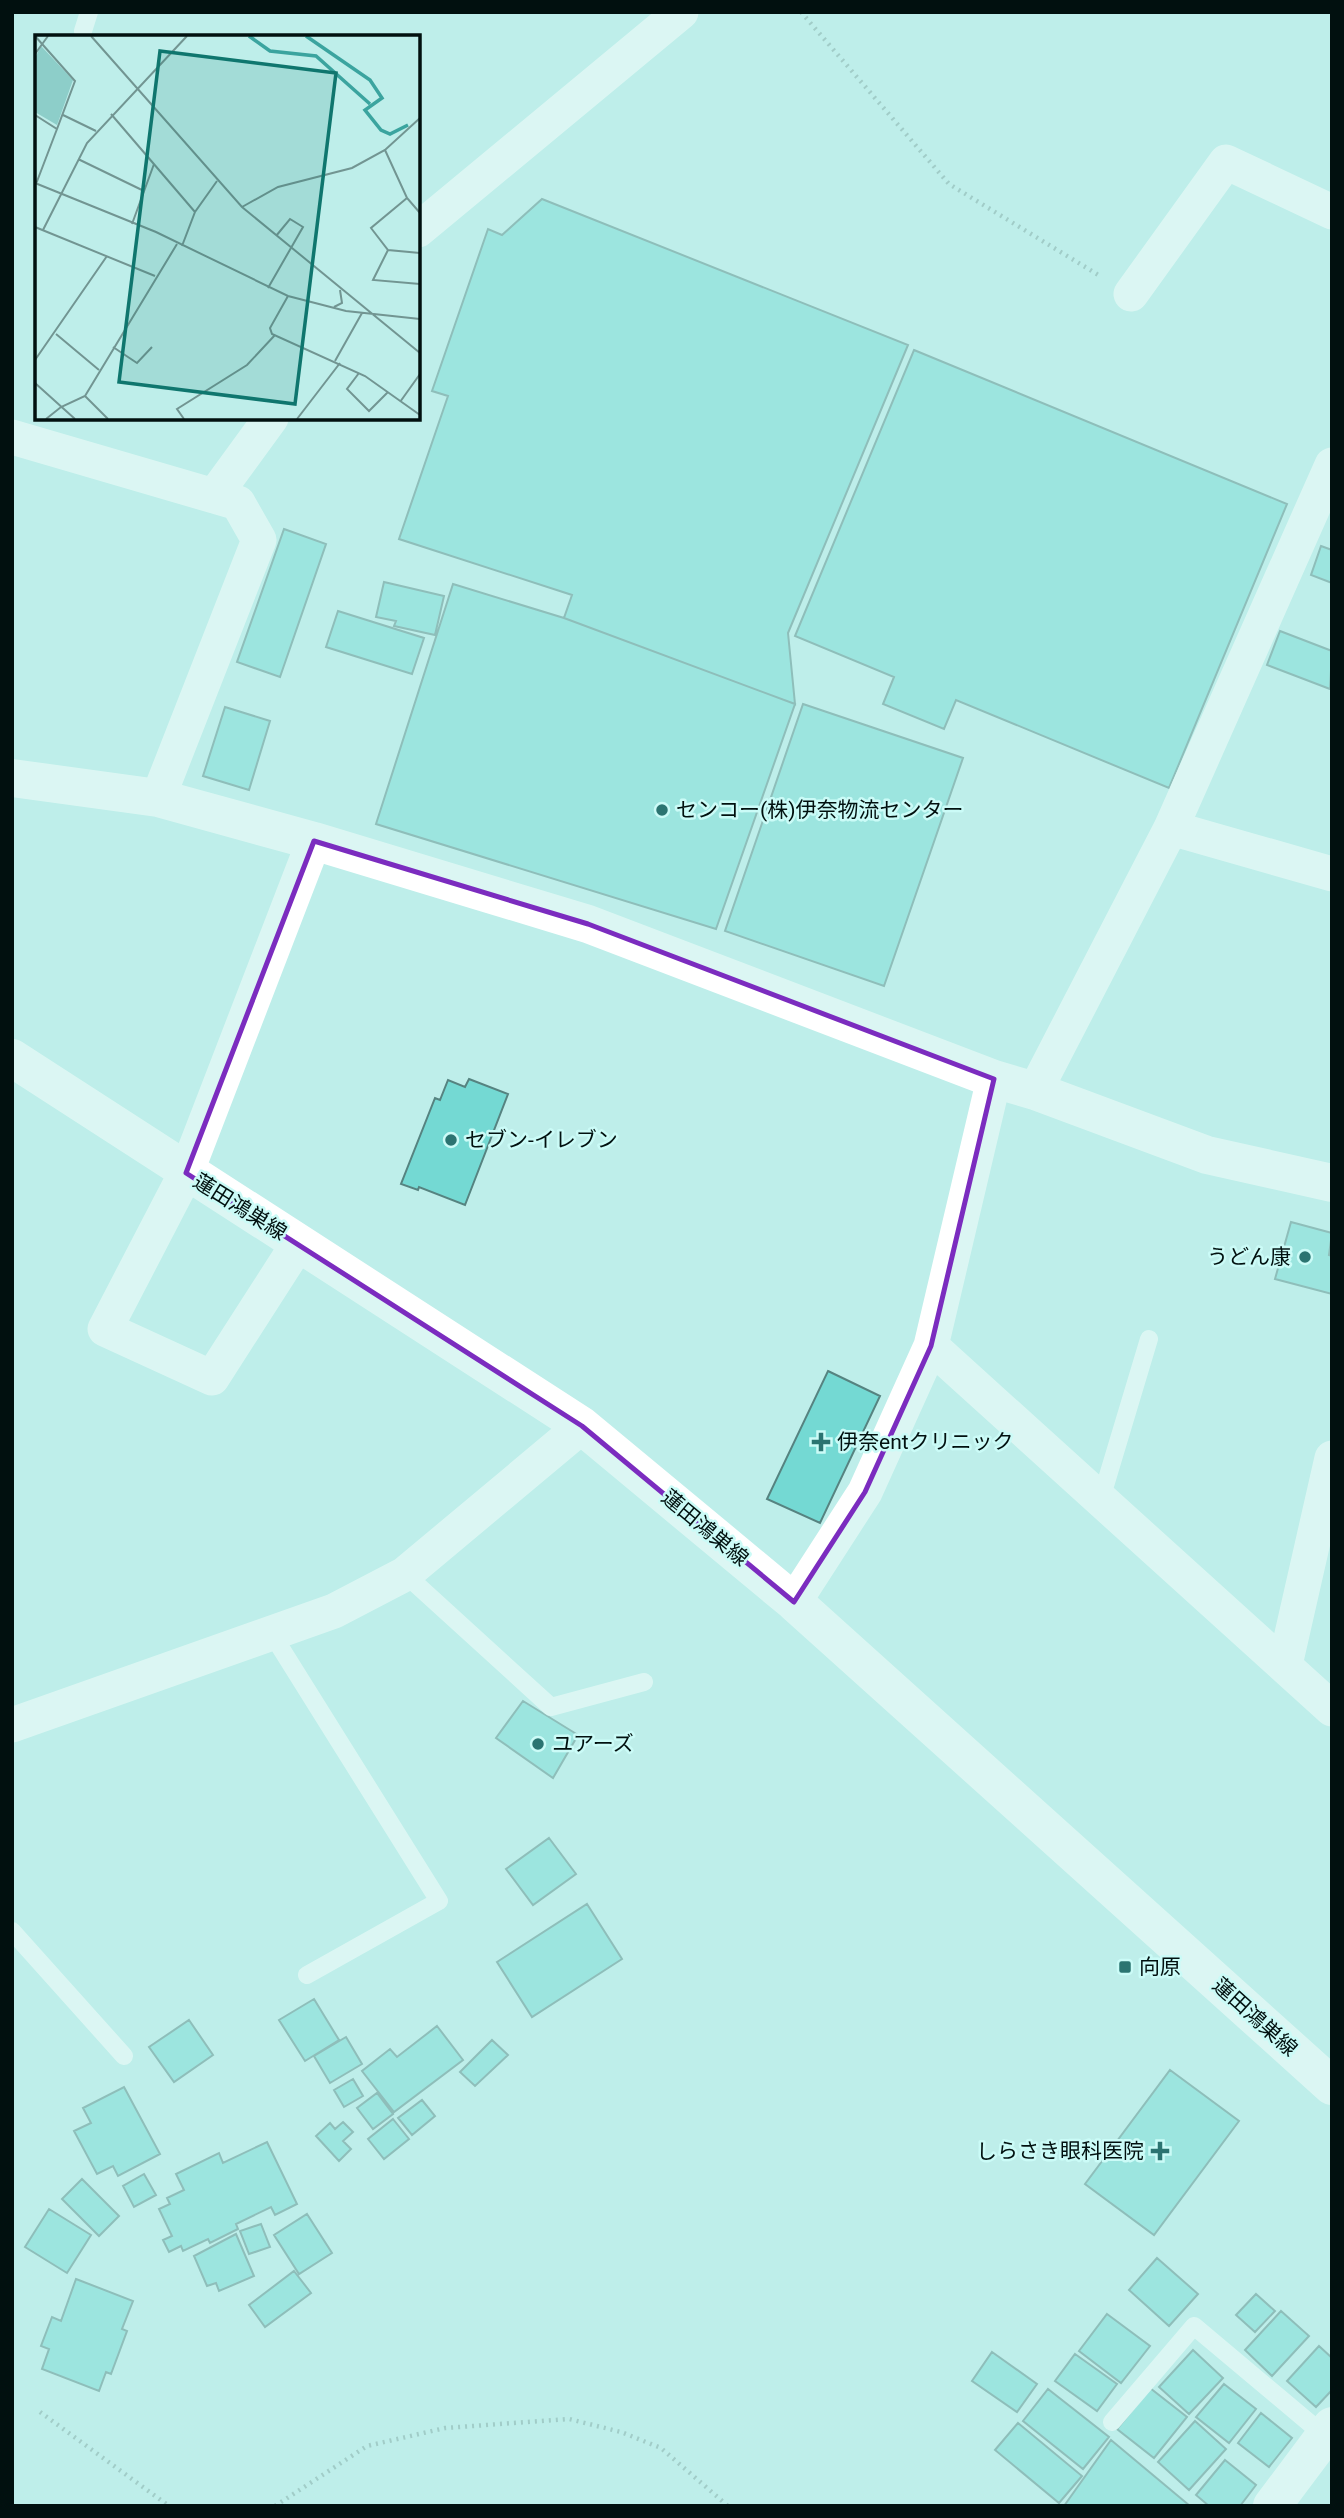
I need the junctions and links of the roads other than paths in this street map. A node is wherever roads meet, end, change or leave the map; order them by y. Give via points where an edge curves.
1 (89, 12) edge
2 (681, 12) edge
3 (83, 31) dead end
4 (1332, 212) edge
5 (420, 228) edge
6 (1131, 294) road end
7 (270, 420) edge
8 (12, 438) edge
9 (1332, 465) edge
10 (214, 496) junction
11 (12, 778) edge
12 (158, 799) junction
13 (1171, 828) junction
14 (313, 841) junction
15 (1332, 874) edge
16 (12, 1058) edge
17 (994, 1079) junction
18 (1035, 1091) junction
19 (186, 1173) junction
20 (1332, 1183) edge
21 (298, 1244) junction
22 (1149, 1339) dead end
23 (931, 1346) junction
24 (582, 1426) junction
25 (1332, 1458) edge
26 (1101, 1499) junction
27 (405, 1574) junction
28 (794, 1602) junction
29 (272, 1634) junction
30 (1285, 1665) junction
31 (644, 1682) dead end
32 (1332, 1709) edge
33 (12, 1726) edge
34 (12, 1931) edge
35 (307, 1975) dead end
36 (124, 2056) dead end
37 (1332, 2086) edge
38 (1112, 2422) dead end
39 (1328, 2431) edge
40 (1272, 2506) edge

1 - 3 lane
2 - 5 street
4 - 6 street via 1226,162
7 - 10 street
8 - 10 street
9 - 13 street
10 - 12 street via 238,503 259,540
11 - 12 main road
12 - 14 main road
13 - 15 street
13 - 18 street
14 - 17 main road via 588,924
14 - 19 street
16 - 19 main road, 蓮田鴻巣線
17 - 18 main road
17 - 23 street
18 - 20 main road via 1207,1155
19 - 21 main road, 蓮田鴻巣線
19 - 21 street via 105,1329 212,1378
21 - 24 main road, 蓮田鴻巣線
22 - 26 lane
23 - 26 street
23 - 28 street via 865,1492
24 - 27 street
24 - 28 main road, 蓮田鴻巣線
25 - 30 street
26 - 30 street
27 - 29 street via 334,1611
27 - 31 lane via 551,1707
28 - 37 main road, 蓮田鴻巣線
29 - 33 street
29 - 35 lane via 439,1901
30 - 32 street
34 - 36 lane
38 - 39 lane via 1194,2326
39 - 40 main road

